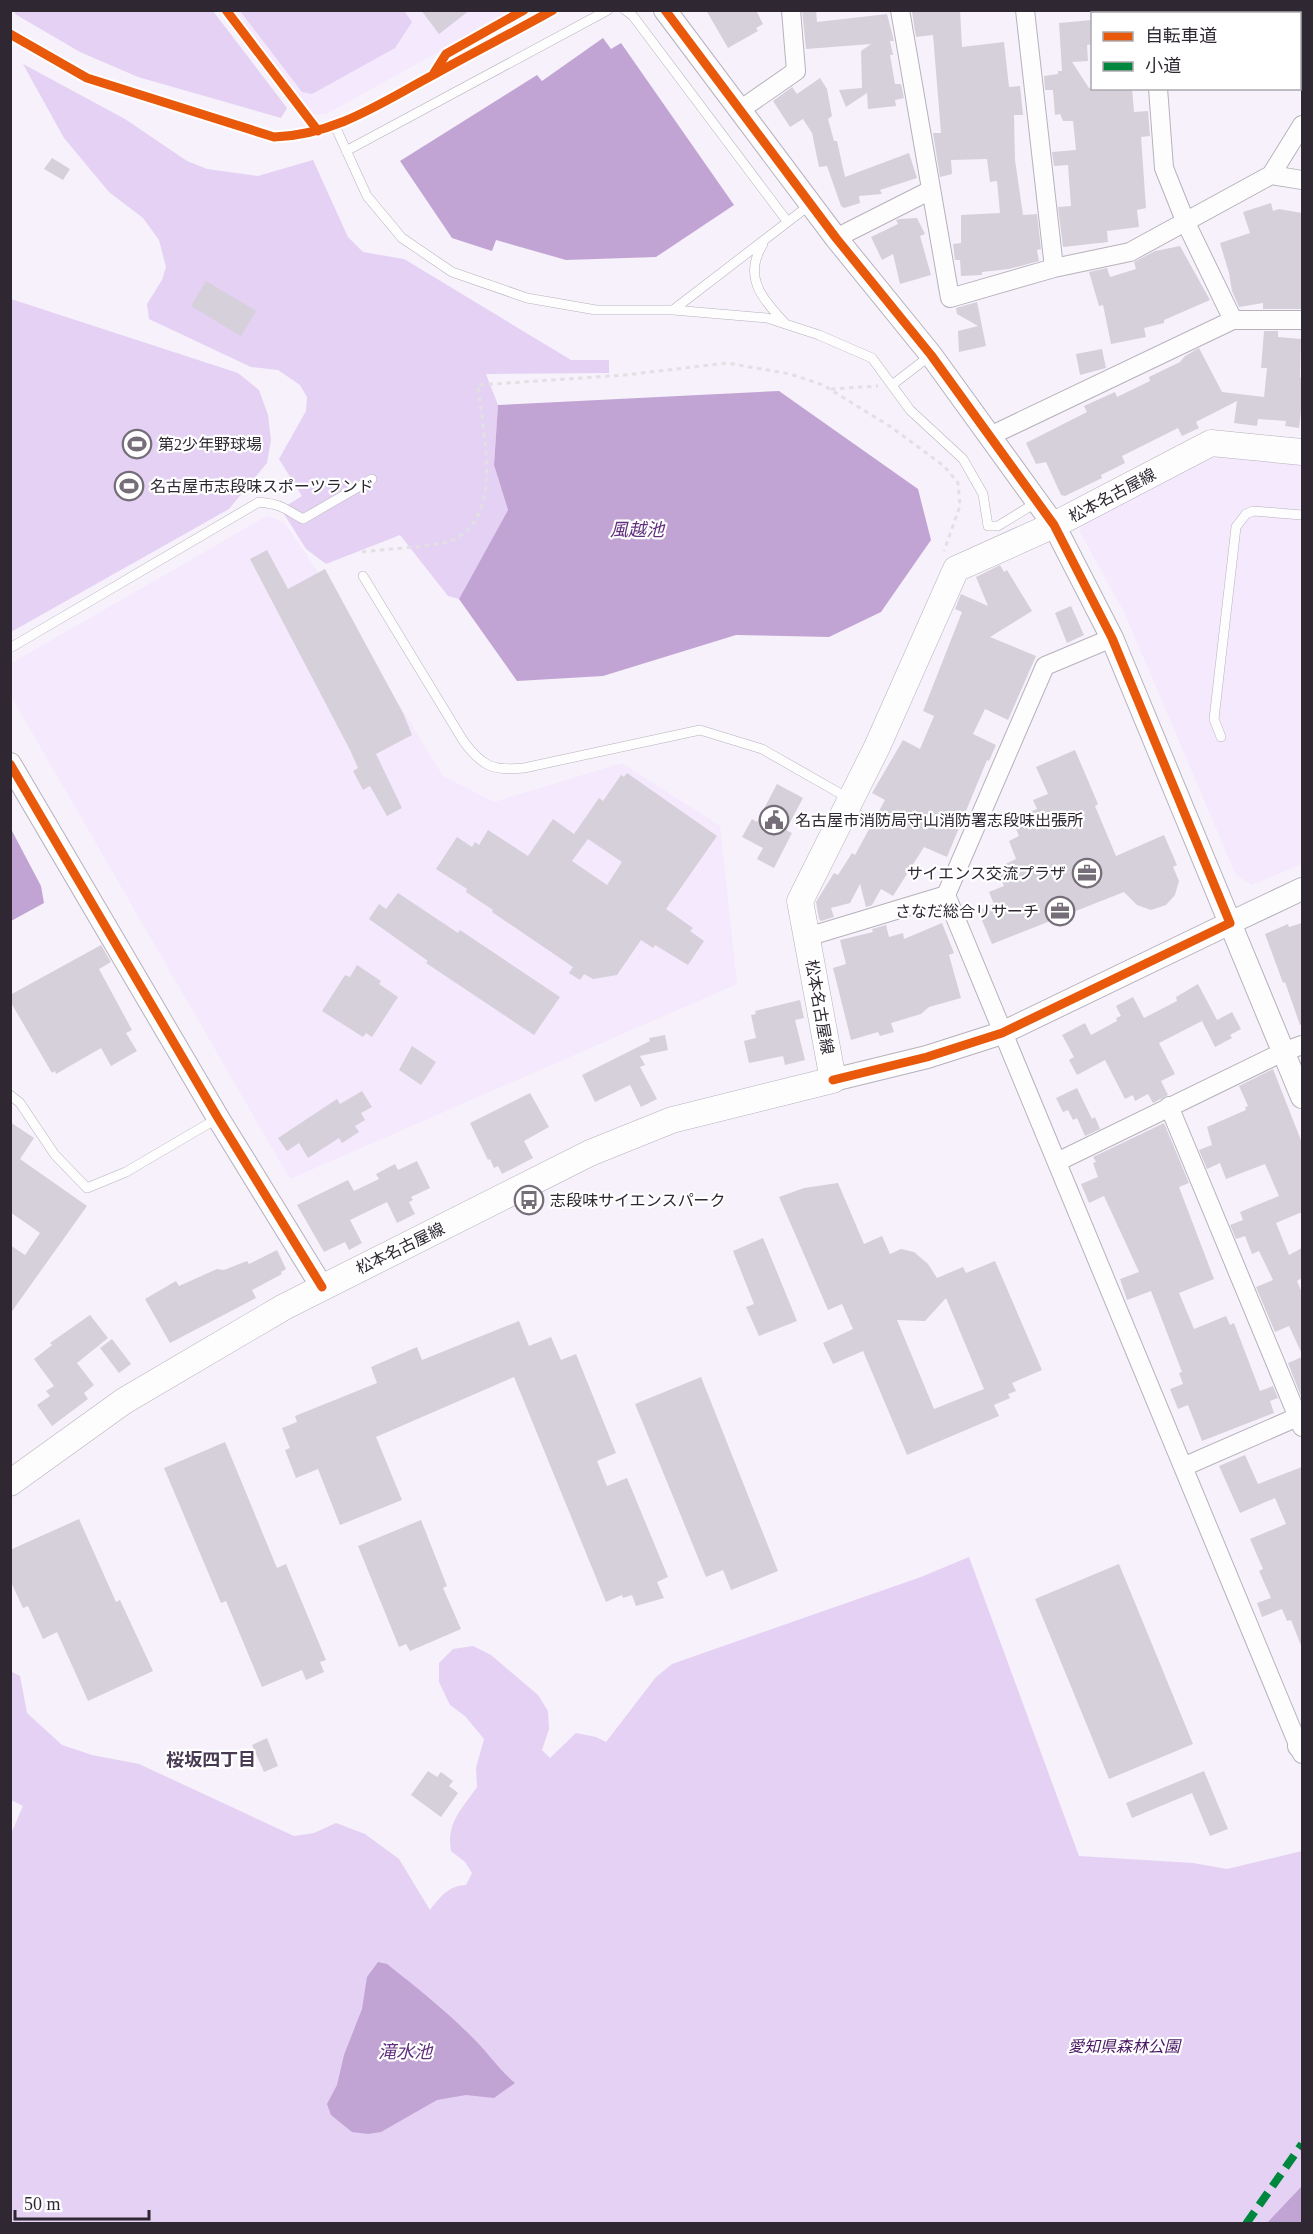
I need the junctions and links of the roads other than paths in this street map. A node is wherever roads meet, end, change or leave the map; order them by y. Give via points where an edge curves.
1 (608, 10) edge
2 (625, 10) edge
3 (665, 10) edge
4 (791, 10) edge
5 (900, 10) edge
6 (1025, 10) edge
7 (1158, 90) edge
8 (740, 110) junction
9 (1302, 125) edge
10 (335, 126) road end
11 (346, 152) junction
12 (1271, 175) junction
13 (1302, 180) edge
14 (931, 190) junction
15 (811, 204) junction
16 (787, 221) junction
17 (1186, 223) junction
18 (768, 236) junction
19 (836, 238) junction
20 (1054, 268) junction
21 (673, 310) junction
22 (1233, 320) junction
23 (1302, 320) edge
24 (786, 324) junction
25 (931, 355) junction
26 (892, 385) junction
27 (990, 436) junction
28 (1302, 452) edge
29 (372, 478) dead end
30 (1037, 502) junction
31 (1302, 514) edge
32 (1054, 525) junction
33 (363, 576) dead end
34 (1112, 638) junction
35 (10, 648) edge
36 (1221, 738) dead end
37 (10, 764) edge
38 (850, 799) junction
39 (1302, 889) edge
40 (946, 895) junction
41 (1230, 924) junction
42 (807, 937) junction
43 (1002, 1033) junction
44 (1293, 1048) edge
45 (833, 1080) junction
46 (10, 1095) edge
47 (1302, 1097) edge
48 (1169, 1106) junction
49 (218, 1118) junction
50 (1057, 1162) junction
51 (322, 1287) junction
52 (1301, 1419) edge
53 (1183, 1467) junction
54 (10, 1483) edge
55 (1301, 1748) edge

1 - 11 lane
2 - 16 lane
3 - 8 street
4 - 8 street via 796,71
5 - 14 street
6 - 20 street
7 - 17 street via 1164,168
8 - 15 street
9 - 12 street
10 - 11 lane
11 - 21 lane via 367,196 402,238 452,272 527,298 596,310
12 - 13 street
12 - 17 street
14 - 19 street
14 - 20 street via 950,298
15 - 16 lane
15 - 19 street
16 - 18 lane
17 - 20 street via 1130,252
17 - 22 street
18 - 21 lane
18 - 24 lane via 756,256 753,272 764,302
19 - 25 street
21 - 24 lane via 766,318
22 - 23 street
22 - 27 street
24 - 26 lane via 872,358
25 - 26 lane
25 - 27 street
26 - 30 lane via 910,410 963,459 983,494 988,526 998,526
27 - 30 street
28 - 32 main road, 松本名古屋線 via 1211,443
29 - 35 lane via 303,519 277,504 259,502
30 - 32 street
31 - 36 lane via 1253,511 1236,527 1214,719
32 - 34 street
32 - 38 main road, 松本名古屋線 via 956,569
33 - 38 lane via 464,742 486,765 501,770 524,768 700,730 762,749
34 - 40 street via 1045,666
34 - 41 street
37 - 49 street
38 - 42 main road, 松本名古屋線 via 800,901
39 - 41 street
40 - 42 street
40 - 43 street
41 - 43 street
41 - 44 street
42 - 45 main road, 松本名古屋線
43 - 45 street via 927,1057
43 - 50 street
44 - 47 street
44 - 48 street
45 - 51 main road, 松本名古屋線 via 672,1120 622,1140
46 - 49 lane via 20,1103 55,1155 87,1188 126,1172
48 - 50 street
48 - 52 street
49 - 51 street
50 - 53 street
51 - 54 main road, 松本名古屋線 via 124,1401
52 - 53 street
53 - 55 street

